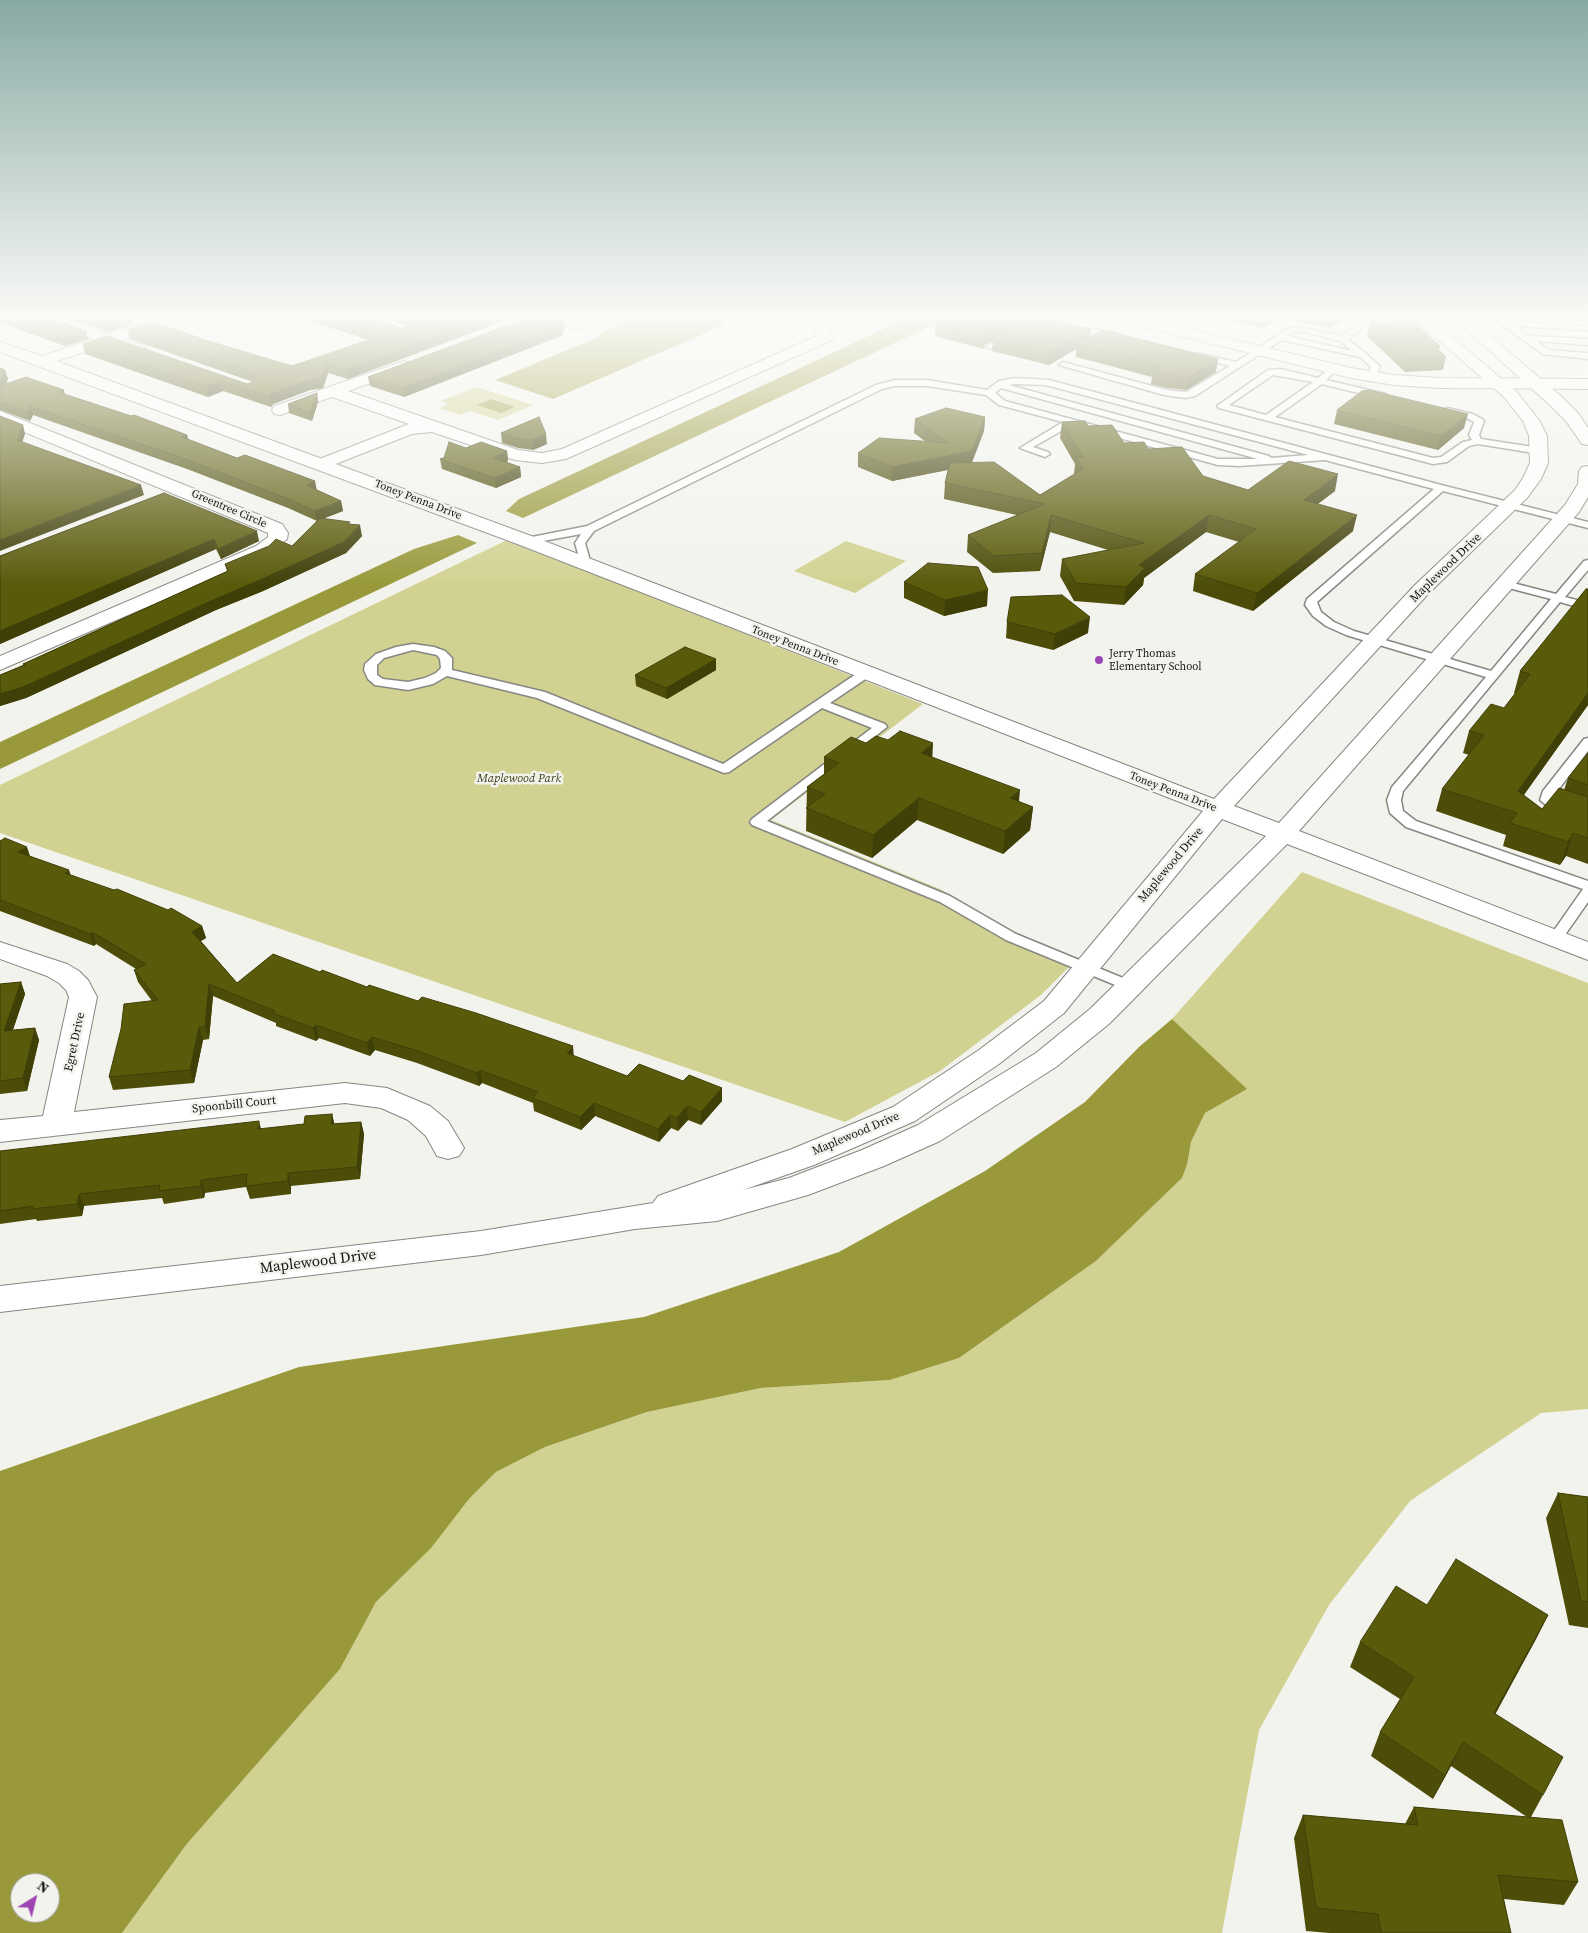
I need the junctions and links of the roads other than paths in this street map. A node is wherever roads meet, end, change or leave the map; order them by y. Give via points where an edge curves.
1 (162, 405) edge
2 (293, 405) edge
3 (371, 405) edge
4 (675, 405) edge
5 (842, 405) edge
6 (1010, 405) edge
7 (1074, 405) edge
8 (1132, 405) edge
9 (1223, 405) edge
10 (1285, 405) edge
11 (1519, 405) edge
12 (1560, 405) edge
13 (1442, 409) edge
14 (280, 410) dead end
15 (0, 416) edge
16 (1267, 418) junction
17 (1070, 422) junction
18 (433, 427) junction
19 (1587, 436) edge
20 (1478, 441) junction
21 (1540, 450) junction
22 (1044, 454) dead end
23 (1325, 457) junction
24 (1277, 461) junction
25 (332, 468) junction
26 (1588, 471) edge
27 (1441, 488) junction
28 (181, 489) junction
29 (154, 500) edge
30 (1510, 505) junction
31 (1563, 519) junction
32 (1588, 525) edge
33 (590, 529) junction
34 (527, 541) junction
35 (1588, 563) edge
36 (586, 564) junction
37 (1505, 584) junction
38 (1558, 598) junction
39 (1588, 607) edge
40 (1374, 642) junction
41 (1438, 659) junction
42 (0, 664) edge
43 (444, 672) junction
44 (866, 673) junction
45 (1493, 675) junction
46 (822, 704) junction
47 (1588, 742) edge
48 (1218, 810) junction
49 (1588, 817) edge
50 (1282, 835) junction
51 (1588, 886) edge
52 (1588, 892) edge
53 (1555, 939) junction
54 (0, 950) edge
55 (1588, 952) edge
56 (1086, 968) junction
57 (1130, 986) junction
58 (56, 1125) junction
59 (0, 1131) edge
60 (448, 1148) dead end
61 (635, 1216) junction
62 (0, 1299) edge

1 - 25 street, Toney Penna Drive
2 - 14 street
3 - 18 street
4 - 18 street via 566,454 542,458 515,455
5 - 33 lane
6 - 17 lane
7 - 24 lane
8 - 23 lane
9 - 16 lane
10 - 16 lane
11 - 21 street, Maplewood Drive via 1531,420
12 - 19 street
13 - 20 lane via 1479,421 1474,435
15 - 28 street, Greentree Circle
16 - 20 lane via 1438,462 1466,444
17 - 22 lane via 1024,448
17 - 24 lane via 1218,462
18 - 25 street via 420,437
20 - 21 lane
21 - 30 street, Maplewood Drive via 1532,479
23 - 24 lane
23 - 27 lane
25 - 34 street, Toney Penna Drive
26 - 31 street, Maplewood Drive via 1587,484
27 - 30 lane
27 - 40 lane via 1311,601 1316,614 1330,624
28 - 29 street
28 - 42 street, Greentree Circle via 275,528 277,539 263,550
30 - 31 lane
30 - 40 street, Maplewood Drive via 1422,589
31 - 32 lane
31 - 37 street, Maplewood Drive
33 - 34 lane
33 - 36 lane via 580,543
34 - 36 street, Toney Penna Drive
35 - 38 lane
36 - 44 street, Toney Penna Drive
37 - 38 lane
37 - 41 street, Maplewood Drive
38 - 39 lane
38 - 45 lane
40 - 41 lane
40 - 48 street, Maplewood Drive
41 - 45 lane
41 - 50 street, Maplewood Drive
43 - 43 lane via 447,669 446,658 434,650 422,648 390,651 371,664 370,670 379,682 401,686 429,681
43 - 46 lane via 541,695 724,769
44 - 46 lane
44 - 48 street, Toney Penna Drive
45 - 51 lane via 1397,790 1394,800 1396,813 1411,824
46 - 56 lane via 881,726 757,822 944,899 1011,938
47 - 49 lane via 1548,794 1548,800 1556,806
48 - 50 street, Toney Penna Drive
48 - 56 street, Maplewood Drive
50 - 53 street, Toney Penna Drive
50 - 57 street, Maplewood Drive
52 - 53 lane
53 - 55 street, Toney Penna Drive
54 - 58 street, Egret Drive via 57,970 78,986 83,997
56 - 57 lane
56 - 61 street, Maplewood Drive via 1054,1007 989,1057 904,1114 803,1157
57 - 61 street, Maplewood Drive via 1100,1016 1046,1060 929,1133 798,1187 718,1209
58 - 59 street, Spoonbill Court
58 - 60 street, Spoonbill Court via 324,1095 366,1094 387,1098 419,1113 437,1129
61 - 62 street, Maplewood Drive via 481,1243

